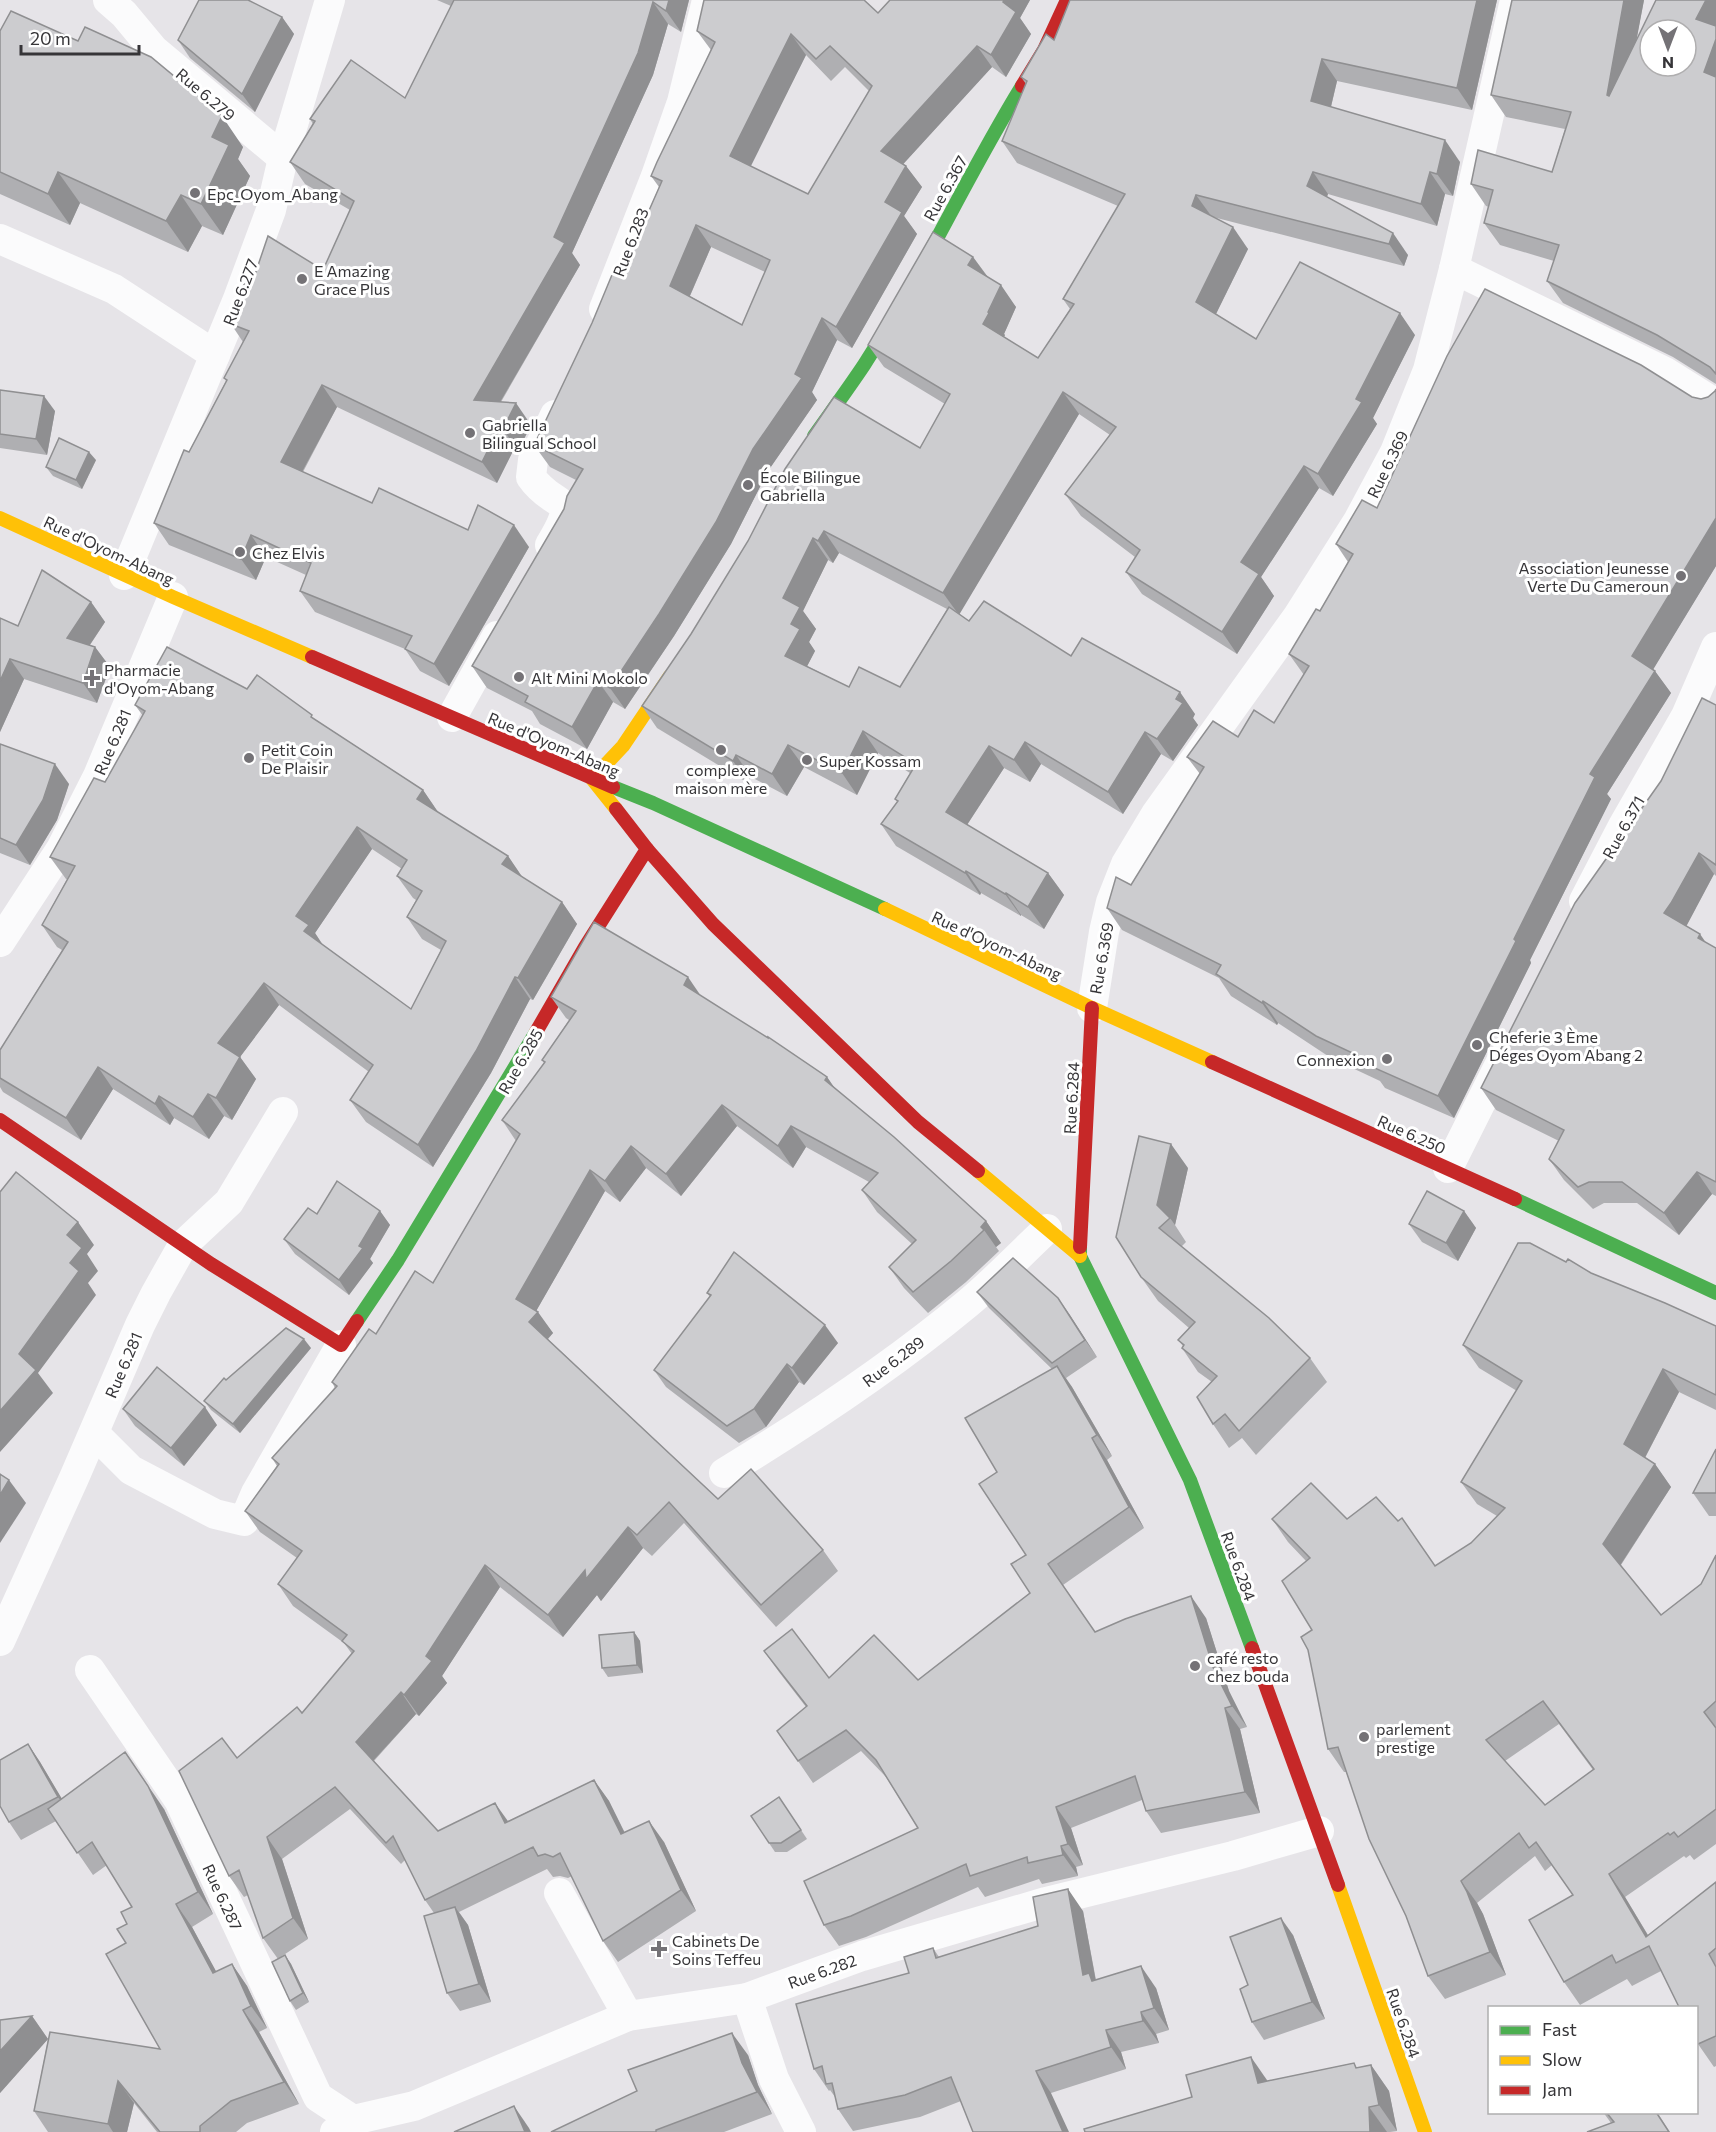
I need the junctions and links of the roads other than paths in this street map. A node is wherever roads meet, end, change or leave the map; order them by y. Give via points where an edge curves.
1 (108, 0) edge
2 (330, 0) edge
3 (708, 0) edge
4 (1067, 0) edge
5 (1515, 0) edge
6 (283, 158) junction
7 (0, 239) edge
8 (1454, 269) junction
9 (592, 338) edge
10 (215, 355) junction
11 (566, 391) edge
12 (1716, 404) edge
13 (808, 445) edge
14 (0, 518) edge
15 (536, 570) edge
16 (124, 575) junction
17 (173, 597) junction
18 (508, 617) edge
19 (1716, 647) edge
20 (678, 664) edge
21 (452, 717) junction
22 (592, 779) junction
23 (647, 849) junction
24 (1569, 928) edge
25 (0, 942) edge
26 (1092, 1008) junction
27 (1513, 1038) edge
28 (283, 1112) dead end
29 (0, 1120) edge
30 (1448, 1168) junction
31 (1047, 1229) junction
32 (183, 1245) junction
33 (1080, 1256) junction
34 (1716, 1293) edge
35 (341, 1345) junction
36 (94, 1433) junction
37 (724, 1473) dead end
38 (0, 1641) edge
39 (90, 1670) dead end
40 (1319, 1831) junction
41 (559, 1893) dead end
42 (747, 1998) junction
43 (628, 2016) junction
44 (416, 2119) edge
45 (344, 2126) edge
46 (801, 2132) edge
47 (1425, 2132) edge

1 - 6 street, Rue 6.279 via 154,50
2 - 6 street, Rue 6.277
3 - 9 street, Rue 6.283 via 682,102
4 - 13 street, Rue 6.367 via 1044,50 897,308
5 - 8 street, Rue 6.369
6 - 10 street, Rue 6.277 via 271,210
7 - 10 street via 114,289
8 - 12 street via 1665,372
8 - 26 street, Rue 6.369 via 1424,380 1395,452 1358,521 1298,616 1156,814 1126,864 1109,912
10 - 16 street, Rue 6.277
11 - 15 street via 533,460 531,477 540,489 561,501 566,512
14 - 16 street, Rue d'Oyom-Abang
16 - 17 street, Rue d'Oyom-Abang
17 - 21 street, Rue d'Oyom-Abang
17 - 25 street, Rue 6.281 via 88,797 61,849
18 - 21 street
19 - 24 street, Rue 6.371 via 1686,716
20 - 22 street via 623,746
21 - 22 street, Rue d'Oyom-Abang
22 - 23 street
22 - 26 street, Rue d'Oyom-Abang via 793,867
23 - 31 street via 713,924 918,1122
23 - 35 street, Rue 6.285 via 441,1192
26 - 30 street, Rue 6.250
26 - 33 street, Rue 6.284
27 - 30 street
28 - 32 street, Rue 6.281 via 229,1202
29 - 32 street
30 - 34 street, Rue 6.250
31 - 33 street
31 - 37 street, Rue 6.289 via 967,1304 863,1383
32 - 35 street
32 - 36 street, Rue 6.281 via 140,1325
33 - 40 street, Rue 6.284 via 1190,1480
35 - 36 street, Rue 6.285 via 256,1493 244,1521 215,1514 131,1470
36 - 38 street, Rue 6.281
39 - 45 street, Rue 6.287 via 179,1800 318,2097
40 - 42 street, Rue 6.282 via 1046,1902 874,1952
40 - 47 street, Rue 6.284
41 - 43 street
42 - 43 street, Rue 6.282
42 - 46 street via 774,2079
43 - 44 street, Rue 6.282
44 - 45 street, Rue 6.282

